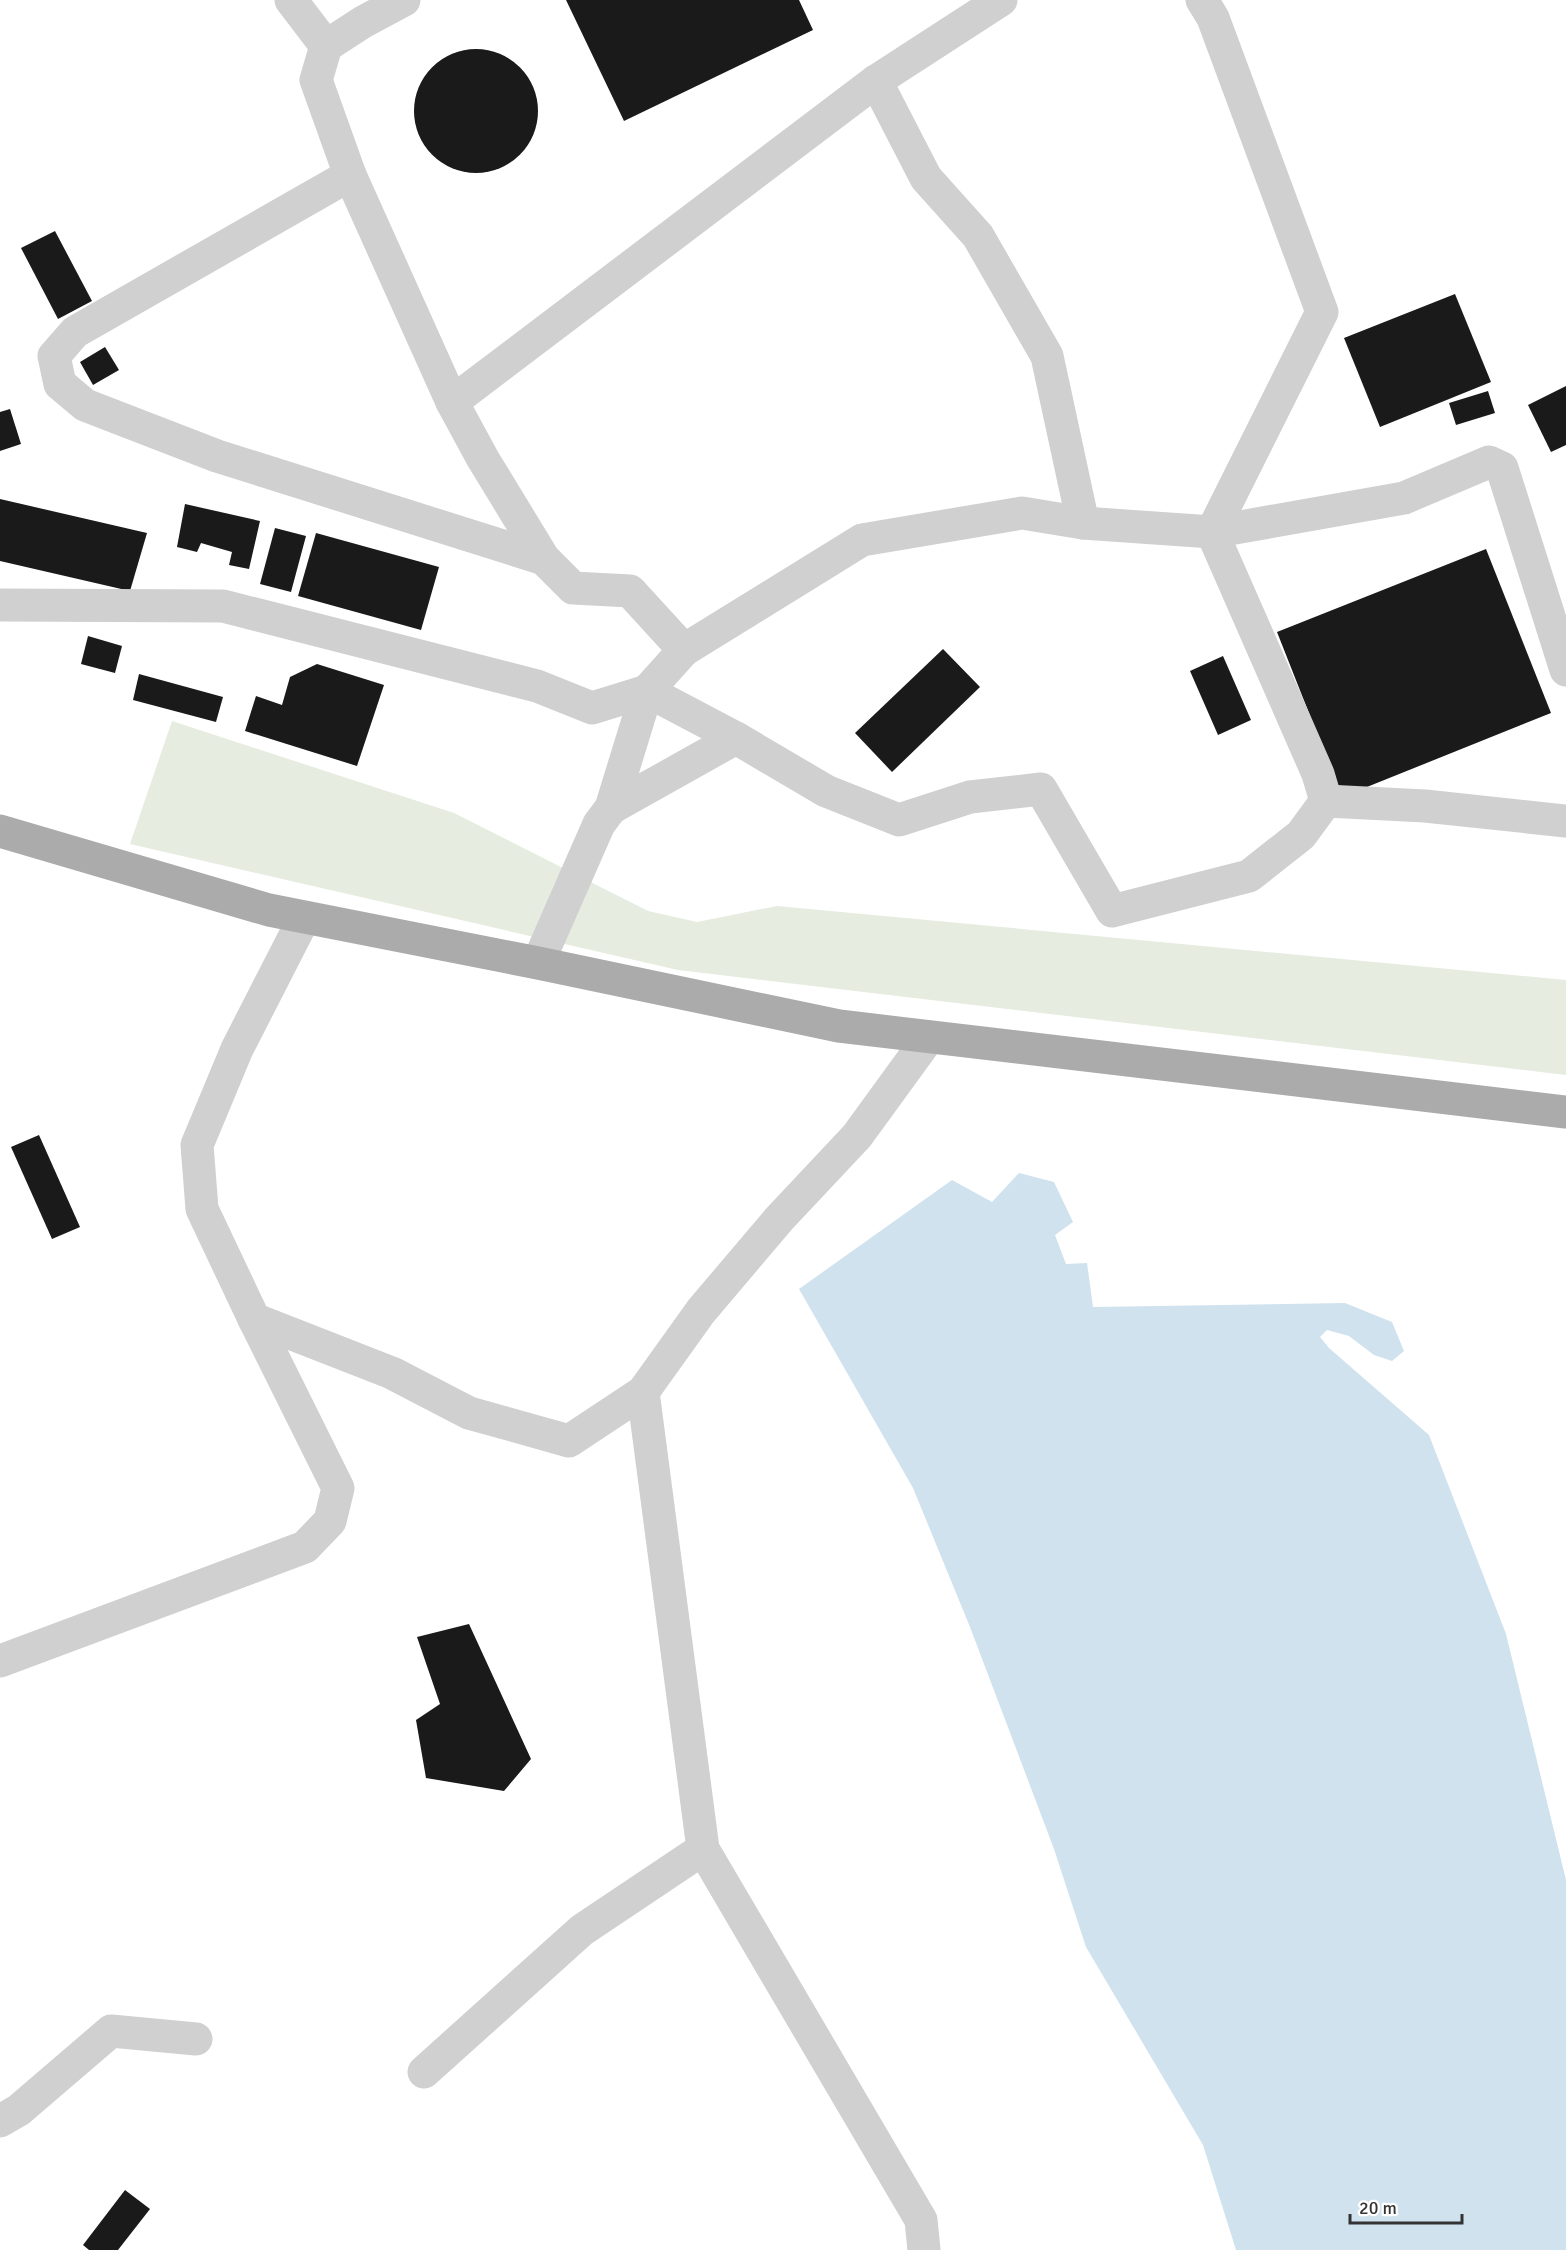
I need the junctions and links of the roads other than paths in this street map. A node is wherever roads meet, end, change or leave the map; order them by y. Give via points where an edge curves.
1 (291, 0) edge
2 (404, 0) edge
3 (1001, 0) edge
4 (1202, 0) edge
5 (326, 46) junction
6 (876, 81) junction
7 (350, 175) junction
8 (452, 402) junction
9 (1083, 523) junction
10 (1212, 532) junction
11 (544, 559) junction
12 (0, 605) edge
13 (684, 650) junction
14 (1566, 670) edge
15 (647, 691) junction
16 (736, 738) junction
17 (1326, 801) junction
18 (611, 808) junction
19 (1566, 821) edge
20 (0, 831) edge
21 (304, 918) junction
22 (538, 963) junction
23 (928, 1037) junction
24 (1566, 1112) edge
25 (254, 1318) junction
26 (643, 1392) junction
27 (0, 1661) edge
28 (703, 1849) junction
29 (196, 2039) dead end
30 (424, 2072) dead end
31 (0, 2121) edge
32 (924, 2250) edge

1 - 5 lane
2 - 5 lane
3 - 6 lane
4 - 10 lane via 1213,18 1322,312
5 - 7 lane via 316,80
6 - 8 lane
6 - 9 lane via 926,178 978,236 1047,356
7 - 8 lane
7 - 11 lane via 75,332 54,356 60,384 85,405 217,456
8 - 11 lane
9 - 10 lane
9 - 13 lane via 1022,513 862,540
10 - 14 lane via 1404,498 1490,462 1496,464 1502,468
10 - 17 lane via 1318,774
11 - 13 lane via 573,588 630,591
12 - 15 lane via 223,606 537,686 592,708
13 - 15 lane
15 - 16 lane
15 - 18 lane
16 - 17 lane via 826,791 899,820 970,797 1041,789 1112,910 1249,876 1301,835
16 - 18 lane
17 - 19 lane via 1425,806
18 - 22 lane via 599,824
20 - 21 main road
21 - 22 main road
21 - 25 lane via 237,1049 197,1145 202,1209
22 - 23 main road via 839,1026
23 - 24 main road
23 - 26 lane via 857,1136 779,1218 701,1311
25 - 26 lane via 392,1374 469,1413 569,1441
25 - 27 lane via 338,1488 330,1521 305,1547
26 - 28 lane
28 - 30 lane via 582,1930
28 - 32 lane via 921,2220
29 - 31 lane via 111,2031 19,2110

